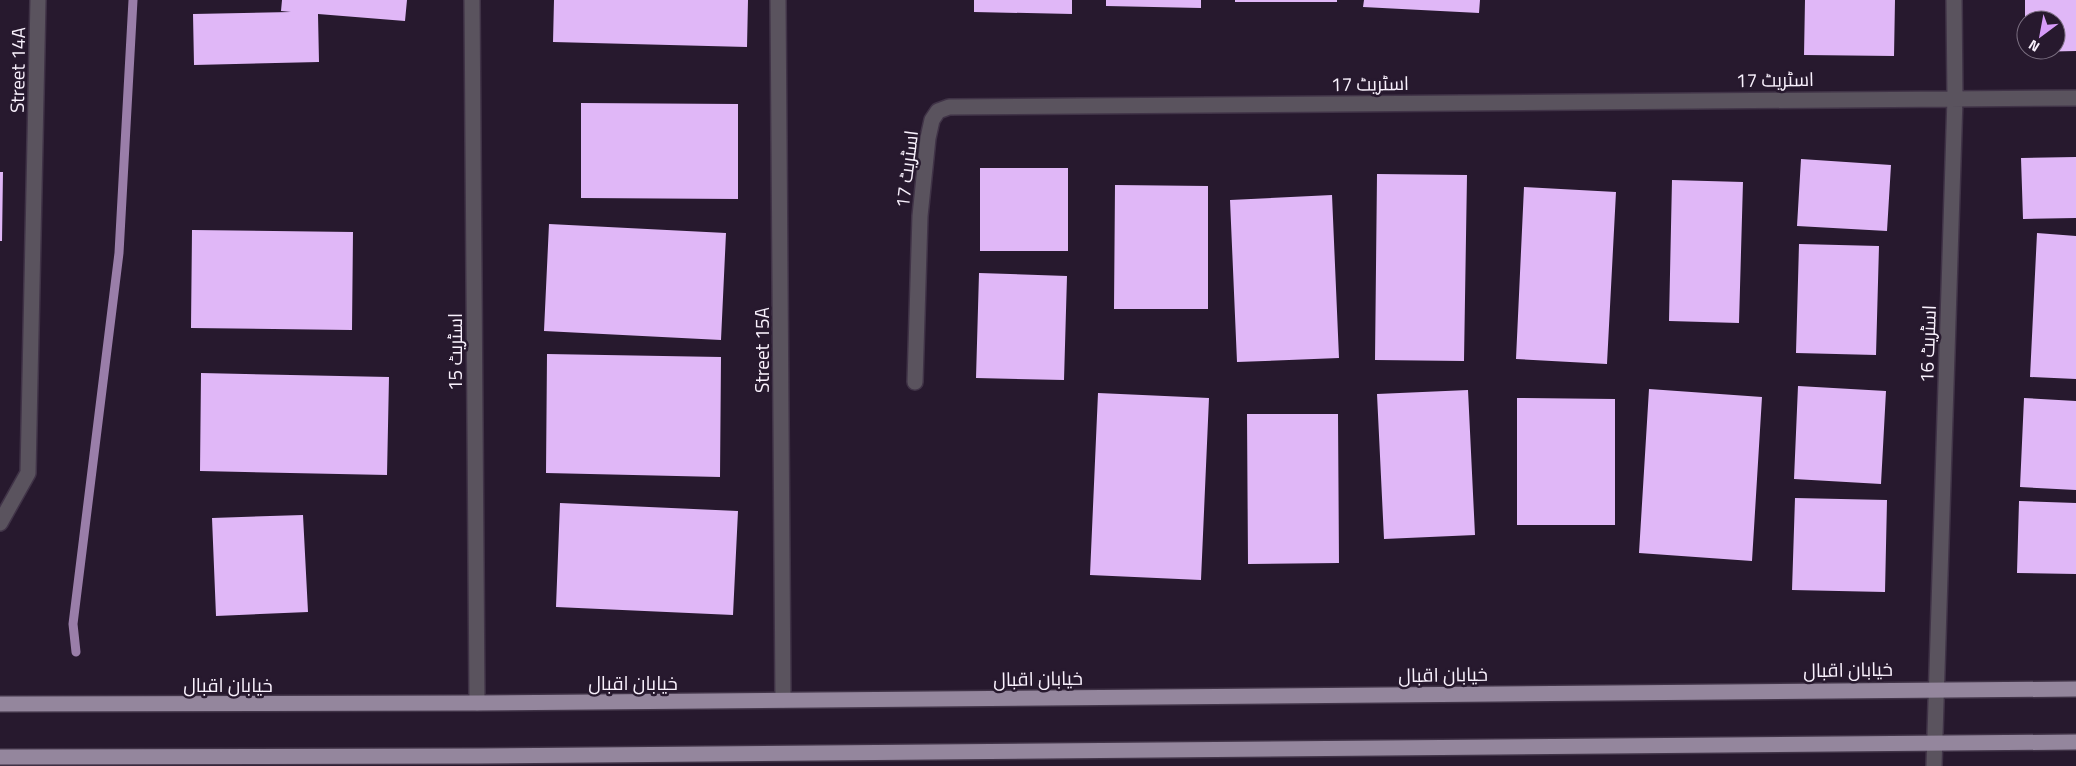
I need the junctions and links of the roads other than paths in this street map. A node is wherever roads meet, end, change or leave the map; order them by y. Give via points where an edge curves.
1 (38, 0) edge
2 (472, 0) edge
3 (778, 0) edge
4 (1954, 0) edge
5 (1955, 98) junction
6 (2076, 98) edge
7 (915, 382) dead end
8 (0, 523) edge
9 (1935, 688) junction
10 (2076, 688) edge
11 (783, 700) junction
12 (477, 703) junction
13 (0, 704) edge
14 (1934, 742) junction
15 (2076, 742) edge
16 (0, 757) edge
17 (1934, 766) edge

1 - 8 street, Street 14A via 28,473
2 - 12 street, اسٹریٹ 15
3 - 11 street, Street 15A
4 - 5 street, اسٹریٹ 16
5 - 6 street, اسٹریٹ 17
5 - 7 street, اسٹریٹ 17 via 949,107 938,111 932,120 928,138 920,216
5 - 9 street, اسٹریٹ 16
9 - 10 main road, خیابان اقبال
9 - 11 main road, خیابان اقبال
9 - 14 street, اسٹریٹ 16
11 - 12 main road, خیابان اقبال
12 - 13 main road, خیابان اقبال
14 - 15 main road
14 - 16 main road
14 - 17 street, اسٹریٹ 16

